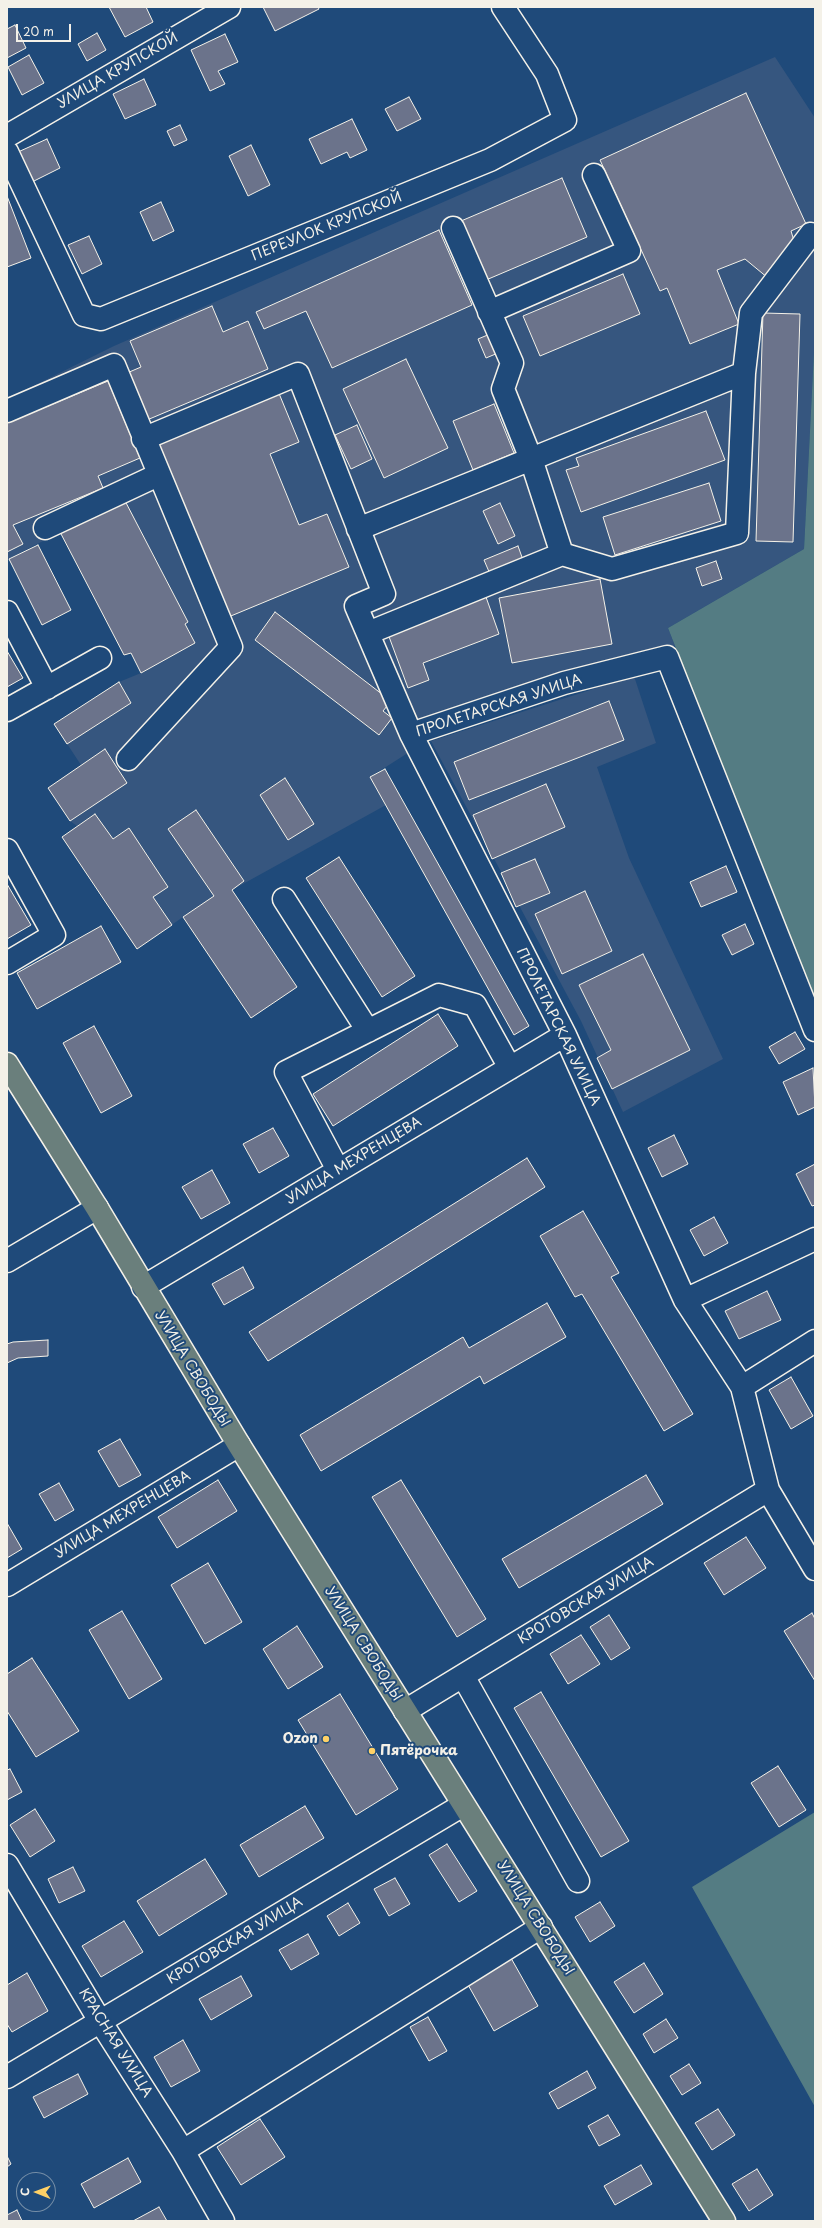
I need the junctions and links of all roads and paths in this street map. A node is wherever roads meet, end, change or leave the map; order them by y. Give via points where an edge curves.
1 (229, 7) edge
2 (503, 7) edge
3 (7, 136) edge
4 (7, 152) edge
5 (594, 175) dead end
6 (453, 228) dead end
7 (811, 234) dead end
8 (489, 312) junction
9 (744, 373) junction
10 (7, 411) edge
11 (143, 439) junction
12 (531, 459) junction
13 (158, 475) junction
14 (45, 528) dead end
15 (358, 529) junction
16 (562, 554) junction
17 (7, 612) edge
18 (368, 633) junction
19 (100, 658) dead end
20 (47, 688) junction
21 (7, 710) edge
22 (411, 734) junction
23 (128, 759) dead end
24 (7, 850) edge
25 (284, 899) dead end
26 (7, 962) edge
27 (815, 1030) edge
28 (368, 1031) junction
29 (565, 1035) junction
30 (7, 1064) edge
31 (510, 1068) junction
32 (338, 1170) junction
33 (98, 1208) junction
34 (815, 1239) edge
35 (7, 1261) edge
36 (143, 1287) junction
37 (685, 1300) junction
38 (815, 1341) edge
39 (742, 1387) junction
40 (239, 1445) junction
41 (768, 1490) junction
42 (815, 1568) edge
43 (7, 1585) edge
44 (463, 1676) junction
45 (405, 1711) junction
46 (463, 1805) junction
47 (7, 1865) edge
48 (578, 1881) dead end
49 (541, 1927) junction
50 (100, 2021) junction
51 (7, 2077) edge
52 (183, 2151) junction
53 (223, 2221) edge
54 (724, 2221) edge

1 - 3 street, УЛИЦА КРУПСКОЙ
2 - 4 street, ПЕРЕУЛОК КРУПСКОЙ via 547,74 565,120 490,160 101,319 84,316
5 - 8 street via 629,251
6 - 8 street
7 - 9 street via 751,313
8 - 12 street via 512,363 503,389
9 - 12 street
9 - 16 street via 737,533 612,568
10 - 11 street via 114,365
11 - 13 street
11 - 15 street via 298,374
12 - 15 street
12 - 16 street
13 - 14 street
13 - 23 street via 231,647
15 - 18 street via 384,594 356,606
16 - 18 street
17 - 20 street
18 - 22 street
19 - 20 street
20 - 21 street
22 - 27 street, ПРОЛЕТАРСКАЯ УЛИЦА via 564,683 666,657
22 - 29 street, ПРОЛЕТАРСКАЯ УЛИЦА
24 - 26 street via 54,935
25 - 28 street
28 - 31 street via 439,995 475,1005
28 - 32 street via 286,1072
29 - 31 street, УЛИЦА МЕХРЕНЦЕВА
29 - 37 street, ПРОЛЕТАРСКАЯ УЛИЦА
30 - 33 main road, УЛИЦА СВОБОДЫ
31 - 32 street, УЛИЦА МЕХРЕНЦЕВА
32 - 36 street, УЛИЦА МЕХРЕНЦЕВА
33 - 35 street
33 - 36 main road, УЛИЦА СВОБОДЫ
34 - 37 street
36 - 40 main road, УЛИЦА СВОБОДЫ
37 - 39 street, ПРОЛЕТАРСКАЯ УЛИЦА
38 - 39 street
39 - 41 street, ПРОЛЕТАРСКАЯ УЛИЦА
40 - 43 street, УЛИЦА МЕХРЕНЦЕВА
40 - 45 main road, УЛИЦА СВОБОДЫ
41 - 42 street, ПРОЛЕТАРСКАЯ УЛИЦА
41 - 44 street, КРОТОВСКАЯ УЛИЦА
44 - 45 street, КРОТОВСКАЯ УЛИЦА
44 - 48 street
45 - 46 main road, УЛИЦА СВОБОДЫ
46 - 49 main road, УЛИЦА СВОБОДЫ
46 - 50 street, КРОТОВСКАЯ УЛИЦА
47 - 50 street, КРАСНАЯ УЛИЦА
49 - 52 street
49 - 54 main road, УЛИЦА СВОБОДЫ
50 - 51 street, КРОТОВСКАЯ УЛИЦА
50 - 52 street, КРАСНАЯ УЛИЦА
52 - 53 street, КРАСНАЯ УЛИЦА

